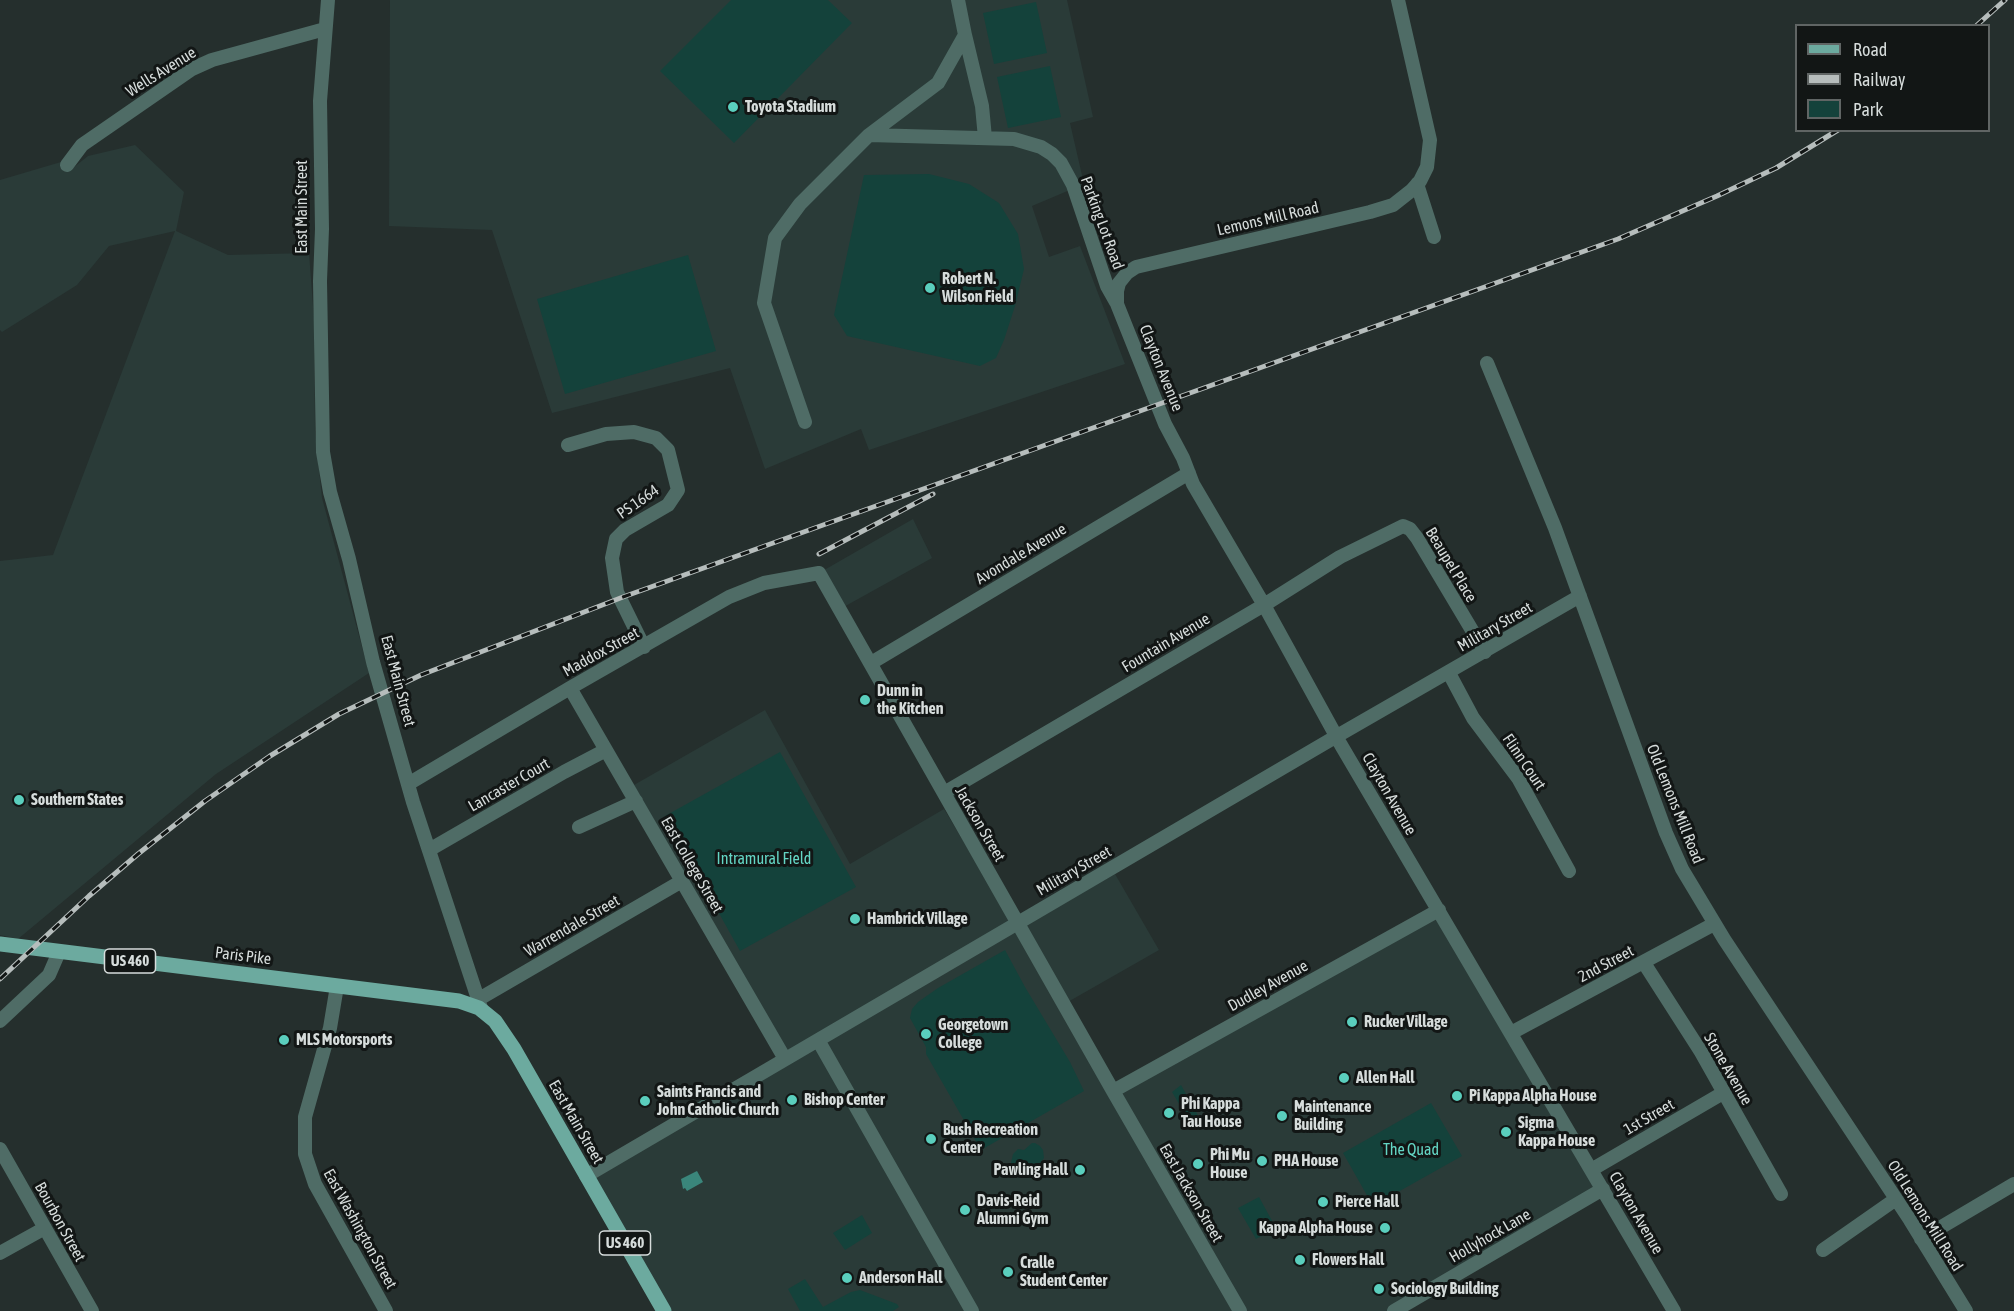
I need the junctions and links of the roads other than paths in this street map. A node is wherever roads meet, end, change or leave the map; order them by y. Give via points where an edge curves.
1 (328, 0) edge
2 (958, 0) edge
3 (1398, 0) edge
4 (325, 29) junction
5 (964, 35) junction
6 (869, 135) junction
7 (985, 138) junction
8 (67, 165) dead end
9 (1417, 184) junction
10 (1434, 237) dead end
11 (1117, 304) junction
12 (1486, 363) dead end
13 (804, 422) dead end
14 (568, 445) dead end
15 (1189, 473) junction
16 (1407, 527) joint
17 (819, 573) joint
18 (1580, 597) junction
19 (1264, 605) junction
20 (644, 647) junction
21 (1485, 652) junction
22 (871, 663) junction
23 (1449, 673) junction
24 (570, 688) junction
25 (1337, 736) junction
26 (606, 750) junction
27 (408, 784) junction
28 (944, 793) junction
29 (636, 801) junction
30 (579, 827) dead end
31 (429, 850) junction
32 (1569, 871) dead end
33 (682, 881) junction
34 (1439, 910) junction
35 (1018, 923) junction
36 (1714, 924) junction
37 (0, 944) edge
38 (59, 952) junction
39 (1644, 963) junction
40 (337, 986) junction
41 (480, 1004) junction
42 (0, 1021) edge
43 (1511, 1033) junction
44 (818, 1040) junction
45 (785, 1059) junction
46 (1113, 1091) junction
47 (1723, 1092) junction
48 (0, 1149) edge
49 (1592, 1170) junction
50 (586, 1176) junction
51 (2014, 1184) edge
52 (1603, 1189) junction
53 (1781, 1194) dead end
54 (1896, 1199) junction
55 (45, 1228) junction
56 (1921, 1239) junction
57 (1823, 1250) dead end
58 (0, 1253) edge
59 (92, 1311) edge
60 (386, 1311) edge
61 (664, 1311) edge
62 (972, 1311) edge
63 (1240, 1311) edge
64 (1395, 1311) edge
65 (1674, 1311) edge
66 (1966, 1311) edge

1 - 4 street, East Main Street
2 - 5 street
3 - 9 street, Lemons Mill Road via 1429,132 1428,160
4 - 8 street, Wells Avenue via 192,69 82,144
4 - 27 street, East Main Street via 320,100 323,452 373,662
5 - 6 street via 938,83
5 - 7 street via 982,106
6 - 7 street, Parking Lot Road
6 - 13 street via 800,204 776,238 764,303
7 - 11 street, Parking Lot Road via 1014,139 1041,147 1061,163
9 - 10 street
9 - 11 street, Lemons Mill Road via 1404,198 1383,209 1148,263 1123,278 1117,289
11 - 15 street, Clayton Avenue
12 - 18 street, Old Lemons Mill Road
14 - 20 street, PS 1664 via 606,434 634,432 656,438 668,450 678,490 668,505 616,539 612,558 617,592
15 - 19 street, Clayton Avenue
15 - 22 street, Avondale Avenue
16 - 19 street, Fountain Avenue via 1340,557
16 - 21 street, Beaupel Place
17 - 20 street, Maddox Street via 764,583 729,597
17 - 22 street, Jackson Street
18 - 21 street, Military Street
18 - 36 street, Old Lemons Mill Road via 1666,833
19 - 25 street, Clayton Avenue
19 - 28 street, Fountain Avenue
20 - 24 street, Maddox Street
21 - 23 street, Military Street
22 - 28 street, Jackson Street
23 - 25 street, Military Street
23 - 32 street, Flinn Court via 1473,718 1518,778
24 - 26 street, East College Street
24 - 27 street, Maddox Street
25 - 34 street, Clayton Avenue
25 - 35 street, Military Street
26 - 29 street, East College Street
26 - 31 street, Lancaster Court
27 - 31 street, East Main Street
28 - 35 street, Jackson Street
29 - 30 street
29 - 33 street, East College Street
31 - 41 street, East Main Street
33 - 41 street, Warrendale Street
33 - 45 street, East College Street
34 - 43 street, Clayton Avenue
34 - 46 street, Dudley Avenue
35 - 44 street, Military Street
35 - 46 street, Jackson Street
36 - 39 street, 2nd Street
36 - 54 street, Old Lemons Mill Road
37 - 38 main road, Paris Pike / US 460
38 - 40 main road, Paris Pike / US 460
38 - 42 street via 49,975
39 - 43 street, 2nd Street
39 - 47 street, Stone Avenue
40 - 41 main road, Paris Pike / US 460
40 - 60 street, East Washington Street via 330,1028 305,1117 305,1154 315,1184
41 - 50 main road, East Main Street / US 460 via 514,1049
43 - 49 street, Clayton Avenue
44 - 45 street, Military Street
44 - 62 street
45 - 50 street, Military Street
46 - 63 street, East Jackson Street
47 - 49 street, 1st Street
47 - 53 street, Stone Avenue
48 - 55 street, Bourbon Street
49 - 52 street, Clayton Avenue
50 - 61 main road, East Main Street / US 460
51 - 56 street
52 - 64 street, Hollyhock Lane
52 - 65 street, Clayton Avenue
54 - 56 street, Old Lemons Mill Road
54 - 57 street
55 - 58 street
55 - 59 street, Bourbon Street
56 - 66 street, Old Lemons Mill Road

